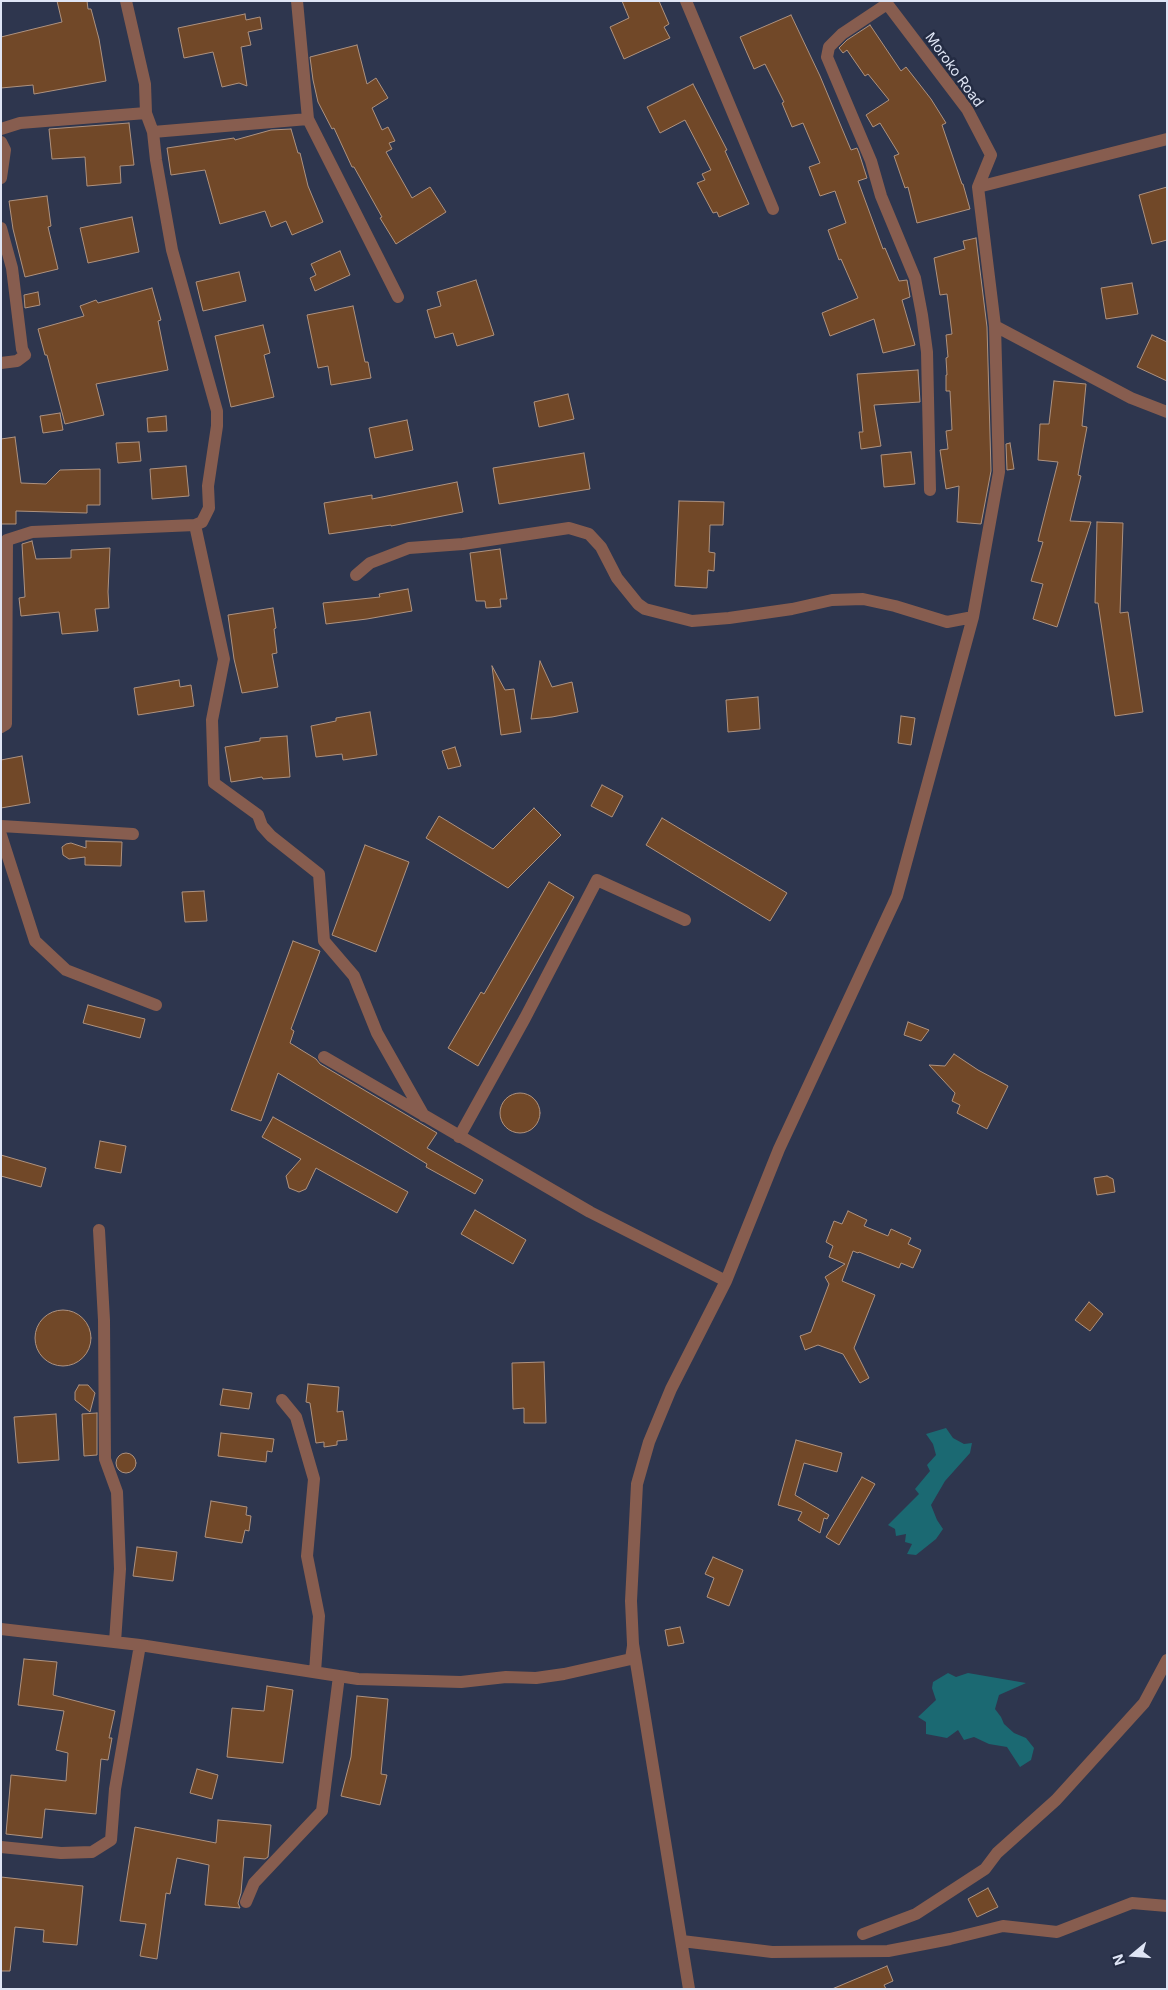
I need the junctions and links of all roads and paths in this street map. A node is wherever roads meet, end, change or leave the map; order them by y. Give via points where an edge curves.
1 (126, 1) edge
2 (297, 1) edge
3 (686, 1) edge
4 (886, 3) edge
5 (146, 113) junction
6 (308, 119) junction
7 (1, 129) edge
8 (152, 132) junction
9 (1167, 139) edge
10 (1, 142) edge
11 (1, 178) edge
12 (978, 187) junction
13 (773, 209) dead end
14 (1, 228) edge
15 (398, 297) dead end
16 (996, 326) junction
17 (1, 363) edge
18 (1167, 412) edge
19 (930, 490) dead end
20 (195, 525) junction
21 (356, 575) dead end
22 (972, 617) junction
23 (1, 727) edge
24 (1, 826) edge
25 (132, 834) dead end
26 (1, 835) edge
27 (685, 920) dead end
28 (156, 1005) dead end
29 (324, 1057) dead end
30 (424, 1116) junction
31 (459, 1137) junction
32 (99, 1230) dead end
33 (726, 1281) junction
34 (282, 1400) dead end
35 (1, 1629) edge
36 (114, 1642) junction
37 (634, 1644) junction
38 (140, 1645) junction
39 (1167, 1660) edge
40 (315, 1672) junction
41 (339, 1676) junction
42 (1, 1847) edge
43 (246, 1902) dead end
44 (1167, 1906) edge
45 (863, 1934) dead end
46 (682, 1941) junction
47 (689, 1989) edge

1 - 5 street via 145,84
2 - 6 street
3 - 13 street
4 - 12 street, Moroko Road via 967,109 991,155
4 - 19 street via 842,34 829,47 827,57 915,278 927,352
5 - 7 street via 20,123
5 - 8 street
6 - 8 street
6 - 15 street
8 - 20 street via 172,250 216,411 217,426 208,486 209,508 202,522
9 - 12 street
10 - 11 street via 5,150
12 - 16 street
14 - 17 street via 12,268 25,354 17,361
16 - 18 street via 1131,398
16 - 22 street via 999,472
20 - 23 street via 32,532 8,540 6,724
20 - 30 street via 224,659 212,720 214,783 258,815 271,836 319,874 324,941 354,976 377,1033
21 - 22 street via 370,563 409,548 463,544 569,528 589,534 601,547 617,578 638,604 645,609 692,621 792,609 832,600 863,600 895,606 947,622
22 - 33 street via 897,896 779,1149
24 - 25 street
26 - 28 street via 35,941 66,970
27 - 31 street via 597,880
29 - 30 street
30 - 31 street
31 - 33 street via 590,1212
32 - 36 street via 104,1320 105,1459 117,1492 120,1569
33 - 37 street via 671,1389 649,1442 637,1484 631,1600
34 - 40 street via 296,1417 314,1479 308,1556 319,1616
35 - 36 street
36 - 38 street
37 - 41 street via 631,1659 536,1678 461,1682
37 - 46 street
38 - 40 street
38 - 42 street via 115,1789 112,1840 92,1852 61,1853
39 - 45 street via 1144,1703 1056,1800 985,1869 916,1914
40 - 41 street
41 - 43 street via 322,1811 254,1883
44 - 46 street via 1132,1903 1057,1932 1003,1926 888,1951 772,1952
46 - 47 street

